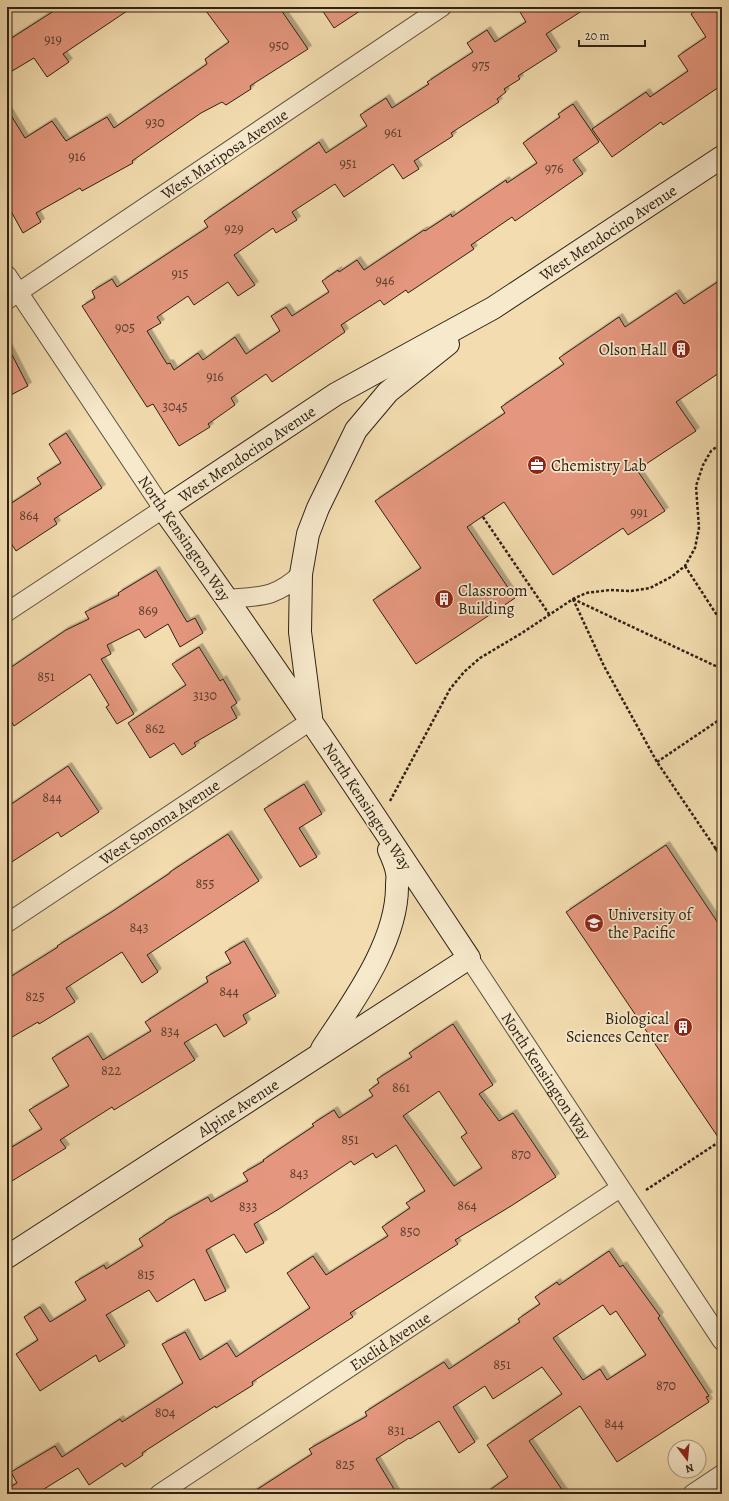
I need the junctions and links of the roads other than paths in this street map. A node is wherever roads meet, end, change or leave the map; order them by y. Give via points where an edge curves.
1 (442, 7) edge
2 (722, 157) edge
3 (7, 276) edge
4 (13, 296) edge
5 (493, 308) junction
6 (164, 509) junction
7 (301, 574) junction
8 (228, 599) junction
9 (7, 612) edge
10 (312, 720) junction
11 (379, 822) junction
12 (7, 923) edge
13 (469, 958) junction
14 (317, 1056) junction
15 (624, 1194) junction
16 (7, 1257) edge
17 (722, 1341) edge
18 (722, 1474) edge
19 (159, 1494) edge
20 (692, 1494) edge

1 - 4 street, West Mariposa Avenue
2 - 5 street, West Mendocino Avenue
3 - 4 street, North Kensington Way
4 - 6 street, North Kensington Way
5 - 6 street, West Mendocino Avenue via 336,394
5 - 7 street, West Mendocino Avenue via 388,392 356,430 308,534
6 - 8 street, North Kensington Way
6 - 9 street, West Mendocino Avenue
7 - 8 street via 281,590 266,596
7 - 10 street, West Mendocino Avenue via 300,632
8 - 10 street, North Kensington Way
10 - 11 street, North Kensington Way
10 - 12 street, West Sonoma Avenue
11 - 13 street, North Kensington Way
11 - 14 street via 397,873 398,892 394,916 382,949 361,988
13 - 14 street, Alpine Avenue
13 - 15 street, North Kensington Way
14 - 16 street, Alpine Avenue
15 - 17 street, North Kensington Way
15 - 19 street, Euclid Avenue
18 - 20 street

